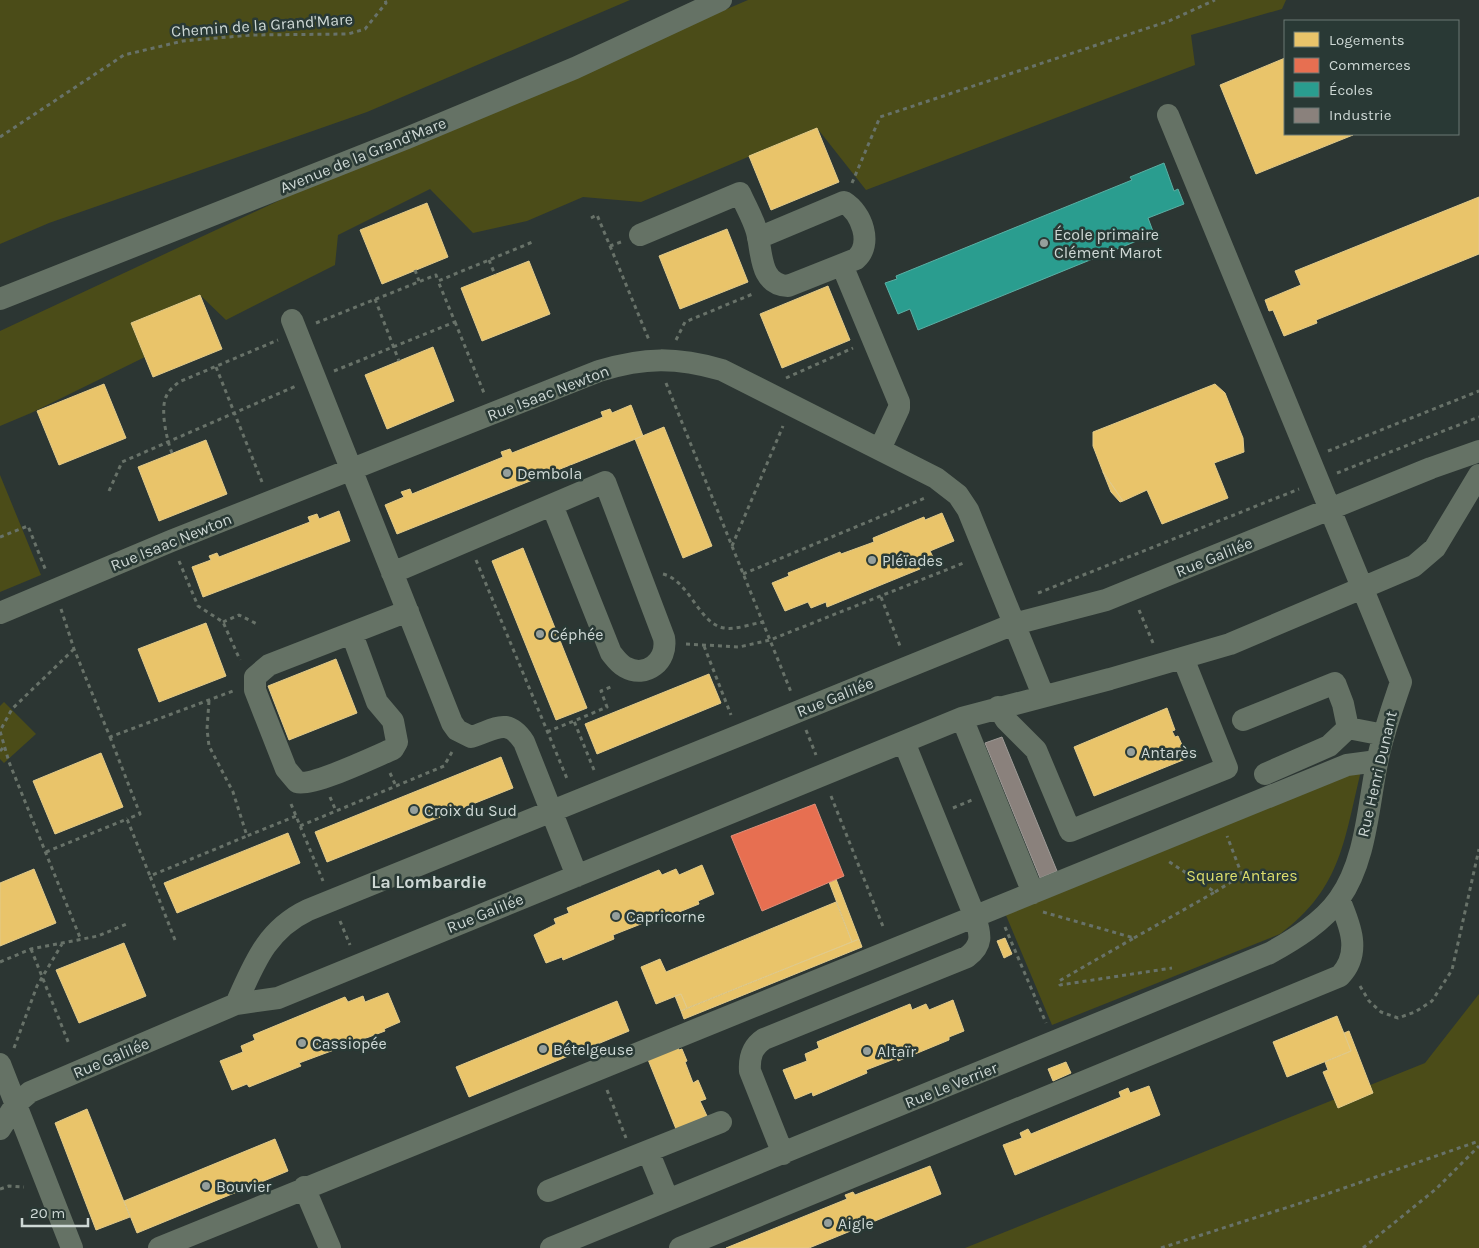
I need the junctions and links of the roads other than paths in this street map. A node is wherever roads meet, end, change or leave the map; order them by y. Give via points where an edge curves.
1 (721, 0) edge
2 (1168, 115) dead end
3 (640, 235) road end
4 (758, 238) junction
5 (842, 265) junction
6 (0, 299) edge
7 (294, 326) road end
8 (880, 449) junction
9 (1479, 451) edge
10 (351, 471) junction
11 (1479, 475) edge
12 (552, 505) junction
13 (1330, 509) junction
14 (392, 572) junction
15 (1363, 589) junction
16 (408, 612) junction
17 (0, 613) edge
18 (1011, 615) junction
19 (352, 634) junction
20 (1173, 661) junction
21 (1043, 695) junction
22 (998, 707) junction
23 (962, 718) junction
24 (1243, 720) dead end
25 (1348, 728) junction
26 (1384, 736) junction
27 (904, 742) junction
28 (1377, 761) junction
29 (1265, 774) dead end
30 (552, 812) junction
31 (577, 876) junction
32 (1033, 893) junction
33 (1339, 899) junction
34 (975, 917) junction
35 (236, 1004) junction
36 (7, 1060) edge
37 (16, 1104) junction
38 (721, 1122) dead end
39 (0, 1129) edge
40 (641, 1154) junction
41 (782, 1154) junction
42 (304, 1187) junction
43 (548, 1191) dead end
44 (668, 1200) junction
45 (72, 1248) edge
46 (159, 1248) edge
47 (330, 1248) edge
48 (551, 1248) edge
49 (680, 1248) edge

1 - 6 street, Avenue de la Grand'Mare via 576,68
2 - 13 street, Rue Henri Dunant
3 - 4 street via 740,193
4 - 5 street via 760,256 768,276 775,282 788,286
4 - 5 street via 844,202 854,211 866,242 863,252
5 - 8 street via 899,402
7 - 10 street
8 - 10 street, Rue Isaac Newton via 722,370 662,359 627,363 599,371
8 - 18 street, Rue Isaac Newton via 936,478 958,495 968,510
9 - 13 street, Rue Galilée
10 - 14 street
10 - 17 street, Rue Isaac Newton
11 - 15 street, Rue Galilée via 1426,558
12 - 12 street via 605,482 665,644 662,657 648,670 626,668 611,653
12 - 14 street
13 - 15 street, Rue Henri Dunant
13 - 18 street, Rue Galilée via 1106,600
14 - 16 street
15 - 20 street, Rue Galilée via 1230,644
15 - 26 street, Rue Henri Dunant via 1401,682
16 - 19 street
16 - 30 street via 457,730 471,736 498,726 508,726 518,733
18 - 21 street, Rue Isaac Newton
18 - 30 street, Rue Galilée via 799,711
19 - 19 street via 269,665 255,677 255,690 286,769 297,782 308,784 393,749 397,742 393,721 377,702
20 - 21 street, Rue Galilée
20 - 22 street via 1227,768 1070,831 1036,750 1006,720
21 - 22 street, Rue Galilée
22 - 23 street, Rue Galilée
23 - 27 street, Rue Galilée
23 - 32 street
24 - 25 street via 1335,683
25 - 26 street
25 - 29 street via 1329,746
26 - 28 street, Rue Henri Dunant
27 - 31 street, Rue Galilée
27 - 34 street
28 - 32 street via 1348,764
28 - 33 street, Rue Henri Dunant via 1366,826 1355,864
30 - 31 street
30 - 35 street, Rue Galilée via 289,919 274,934 254,964
31 - 35 street, Rue Galilée via 278,998
32 - 34 street
33 - 41 street, Rue Le Verrier via 1292,941 1270,953
33 - 49 street via 1354,949 1346,970 1334,980
34 - 41 street via 980,944 967,957 756,1044 750,1071
34 - 42 street
35 - 37 street, Rue Galilée via 30,1092
36 - 37 street
37 - 39 street
37 - 45 street
38 - 40 street
40 - 43 street
40 - 44 street
41 - 44 street, Rue Le Verrier
42 - 46 street
42 - 47 street
44 - 48 street, Rue Le Verrier

